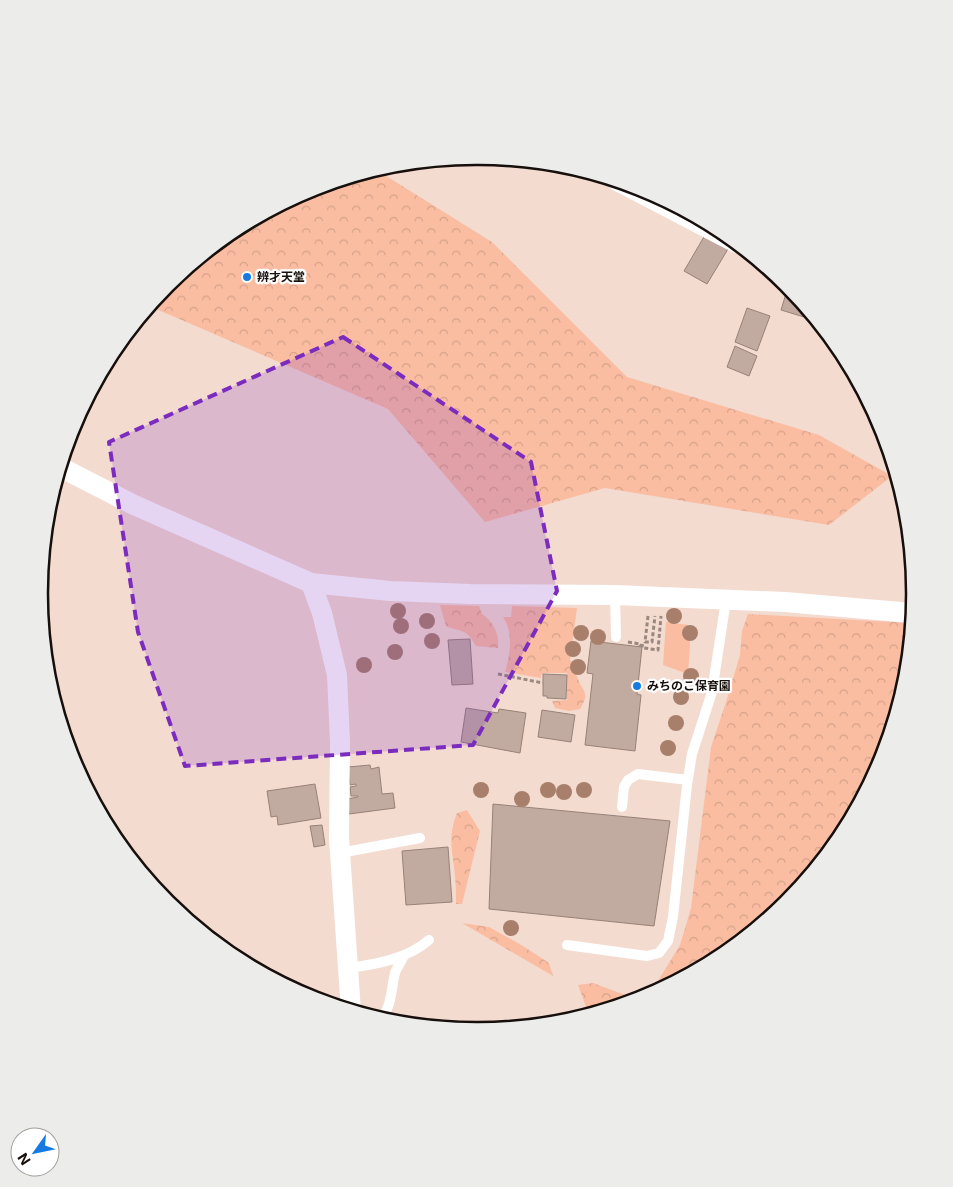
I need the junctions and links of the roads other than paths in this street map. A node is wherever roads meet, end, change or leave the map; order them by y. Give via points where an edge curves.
1 (66, 470) edge
2 (311, 583) junction
3 (726, 600) junction
4 (615, 604) junction
5 (905, 612) edge
6 (616, 637) road end
7 (688, 780) junction
8 (622, 807) dead end
9 (420, 838) dead end
10 (340, 853) junction
11 (429, 940) dead end
12 (567, 944) dead end
13 (404, 955) junction
14 (349, 968) junction
15 (351, 1004) edge
16 (385, 1012) edge

1 - 2 street via 132,504
2 - 4 street
2 - 10 street via 337,675
3 - 4 street
3 - 5 street
3 - 7 lane via 712,692 692,754
4 - 6 lane
7 - 8 lane via 638,774 628,780 624,788
7 - 12 lane via 668,941 659,953 647,956
9 - 10 lane
10 - 14 street
11 - 13 lane
13 - 14 lane via 377,964
13 - 16 lane
14 - 15 street

